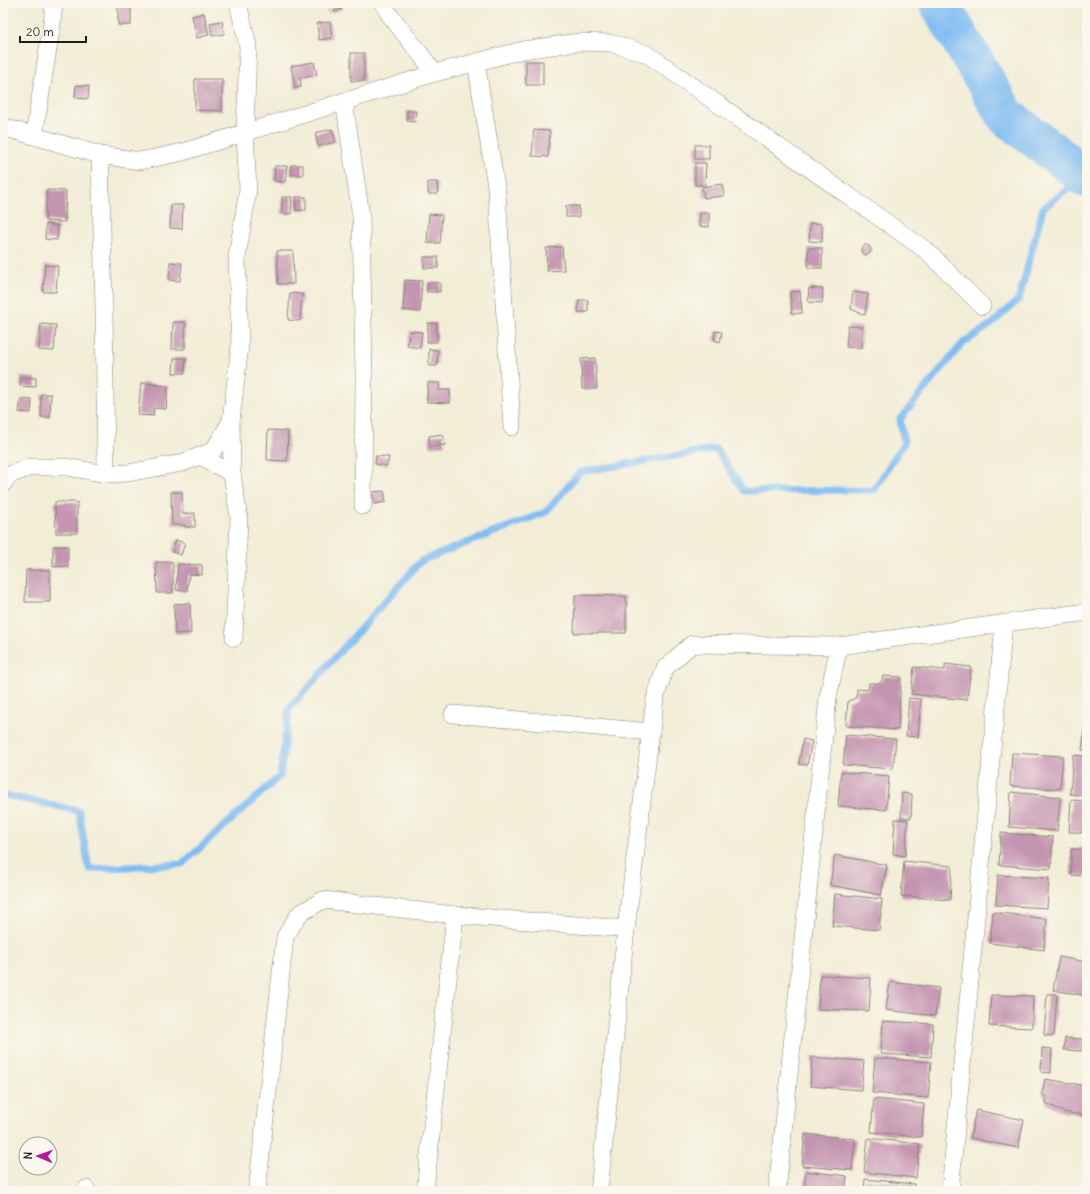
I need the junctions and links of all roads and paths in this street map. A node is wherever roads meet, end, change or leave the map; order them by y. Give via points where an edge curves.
1 (54, 3) edge
2 (238, 3) edge
3 (383, 3) edge
4 (476, 62) junction
5 (435, 72) junction
6 (344, 101) junction
7 (3, 127) edge
8 (245, 133) junction
9 (34, 136) junction
10 (100, 155) junction
11 (982, 306) dead end
12 (231, 420) junction
13 (512, 427) dead end
14 (201, 456) junction
15 (106, 474) junction
16 (232, 474) junction
17 (5, 477) edge
18 (363, 506) dead end
19 (1087, 612) edge
20 (1004, 623) junction
21 (234, 638) dead end
22 (839, 646) junction
23 (453, 714) dead end
24 (651, 732) junction
25 (455, 915) junction
26 (626, 929) junction
27 (257, 1191) edge
28 (425, 1191) edge
29 (599, 1191) edge
30 (777, 1191) edge
31 (950, 1191) edge

1 - 9 street
2 - 8 street via 248,46
3 - 5 street
4 - 5 street
4 - 11 street via 523,50 579,42 611,43 647,54 927,251
4 - 13 street via 497,193
5 - 6 street
6 - 8 street
6 - 18 street via 361,216
7 - 9 street
8 - 10 street via 183,152 140,161
8 - 12 street via 248,190 237,257 240,345
9 - 10 street
10 - 15 street
12 - 14 street via 213,451
12 - 16 street
14 - 15 street via 182,463 128,473
14 - 16 street
15 - 17 street via 67,467 31,467
16 - 21 street via 239,518
19 - 20 street
20 - 22 street
20 - 31 street
22 - 24 street via 692,644 666,668 655,699
22 - 30 street via 828,697
23 - 24 street
24 - 26 street
25 - 26 street
25 - 27 street via 323,900 299,914 285,937
25 - 28 street
26 - 29 street

